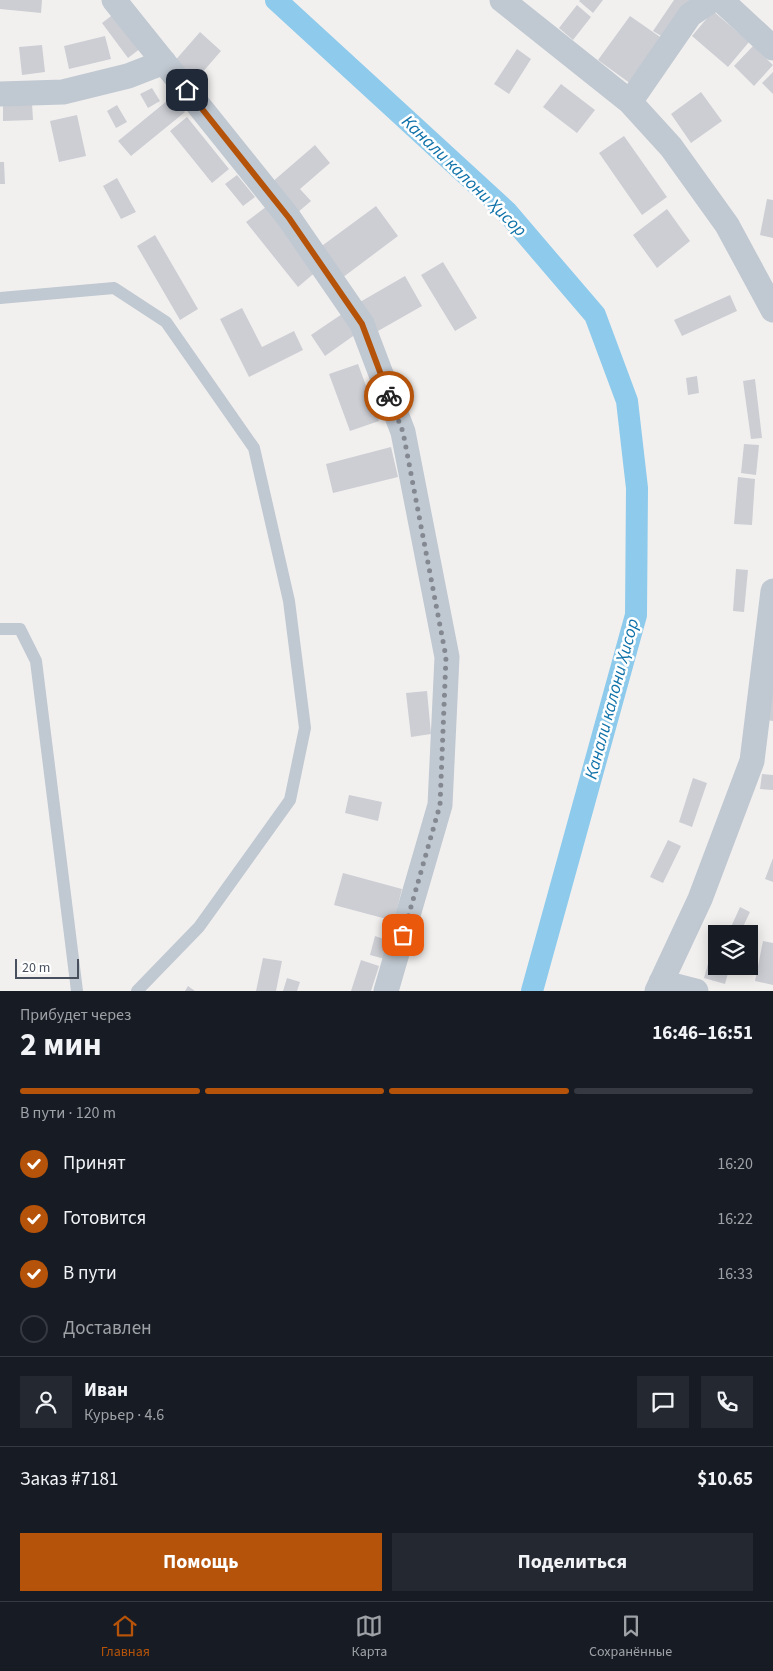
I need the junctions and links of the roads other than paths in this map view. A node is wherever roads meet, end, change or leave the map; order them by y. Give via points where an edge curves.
1 (114, 0) edge
2 (502, 0) edge
3 (712, 0) edge
4 (721, 0) edge
5 (773, 48) edge
6 (164, 62) junction
7 (0, 94) edge
8 (630, 102) junction
9 (0, 298) edge
10 (773, 310) edge
11 (773, 591) edge
12 (0, 629) edge
13 (762, 762) edge
14 (659, 987) edge
15 (77, 991) edge
16 (137, 991) edge
17 (386, 991) edge
18 (696, 991) edge

1 - 6 street
2 - 8 street
3 - 8 street via 690,15
4 - 5 street
6 - 7 street via 128,76 63,92
6 - 17 street via 289,218 362,324 403,432 446,657 440,805
8 - 10 street via 672,146 727,225
9 - 16 lane via 114,288 166,322 254,448 288,601 305,728 290,800 200,927
11 - 13 street
12 - 15 lane via 20,629 36,661
13 - 14 street
14 - 18 street

